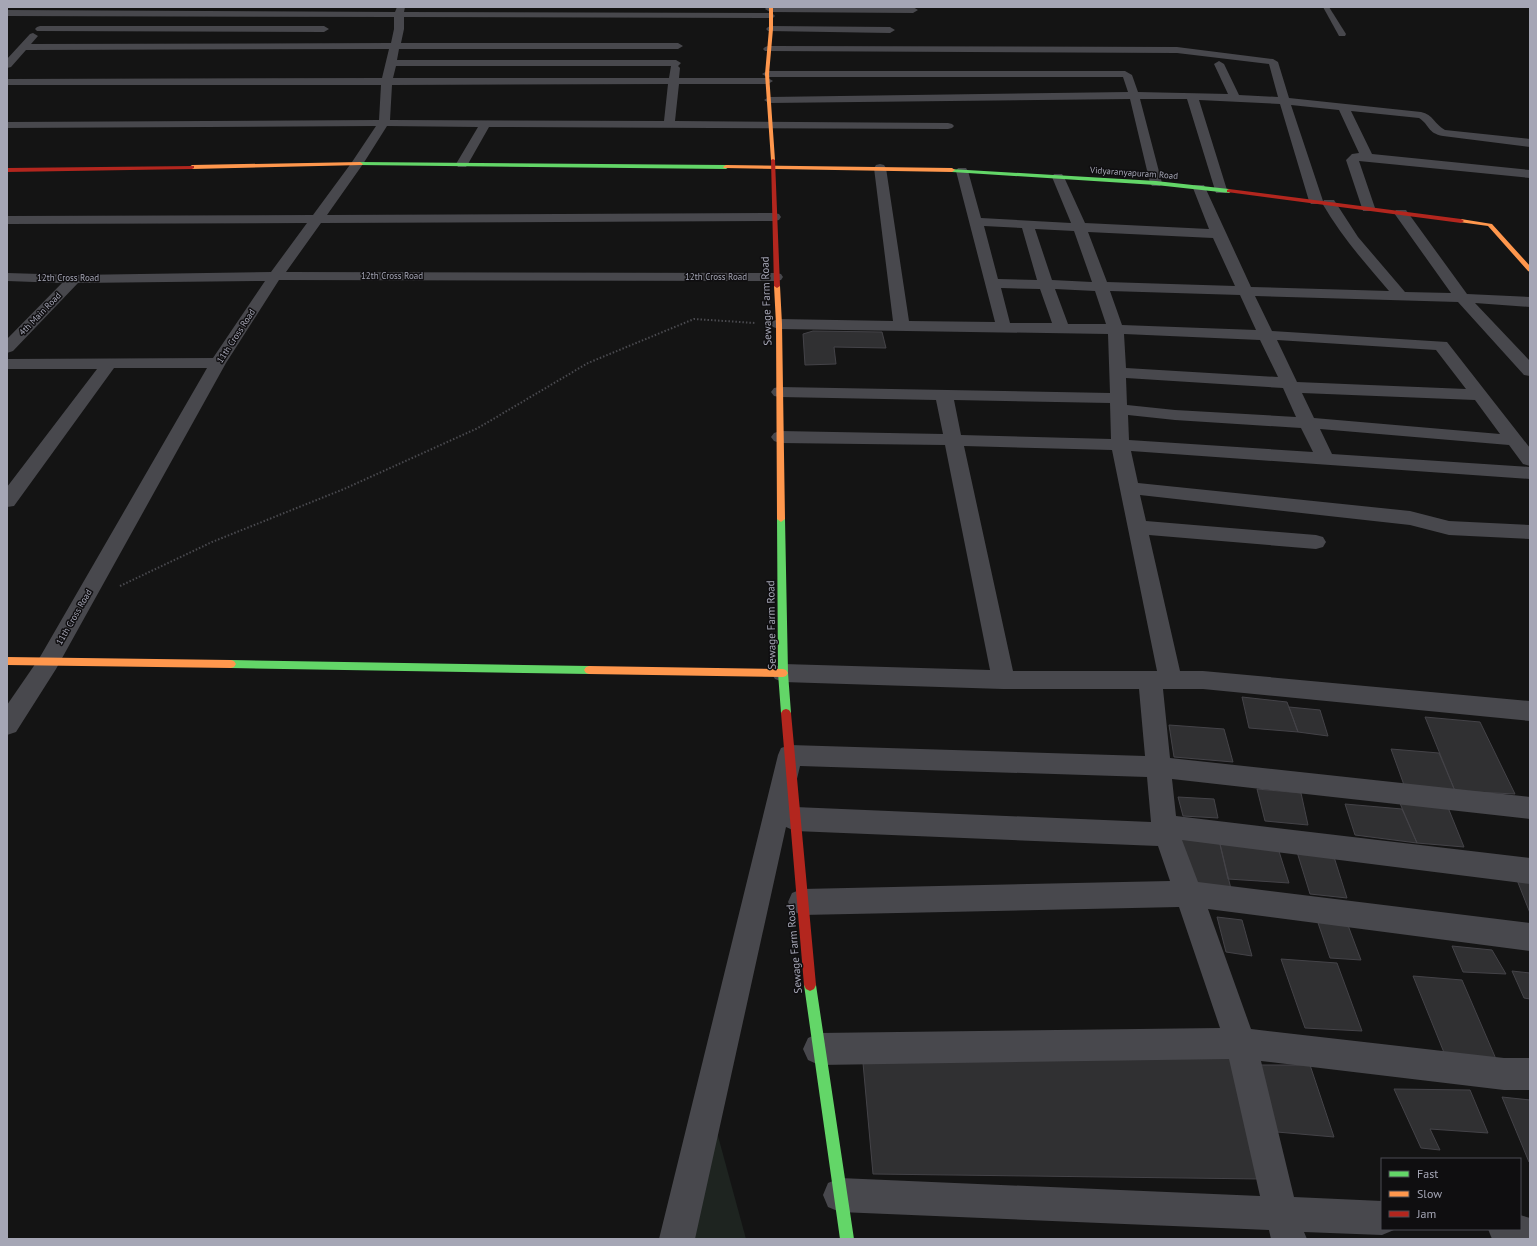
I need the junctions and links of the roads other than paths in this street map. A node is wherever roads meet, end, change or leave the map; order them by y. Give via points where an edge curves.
1 (113, 7) edge
2 (1326, 7) edge
3 (57, 10) edge
4 (913, 10) dead end
5 (770, 11) edge
6 (7, 13) edge
7 (103, 13) junction
8 (682, 15) edge
9 (398, 20) edge
10 (40, 29) junction
11 (335, 29) dead end
12 (771, 29) junction
13 (890, 30) dead end
14 (1342, 34) dead end
15 (679, 35) dead end
16 (678, 46) junction
17 (23, 47) junction
18 (395, 47) junction
19 (768, 50) junction
20 (1274, 50) dead end
21 (1273, 62) junction
22 (391, 63) junction
23 (676, 63) junction
24 (7, 64) edge
25 (1219, 64) dead end
26 (767, 77) junction
27 (387, 81) junction
28 (674, 81) junction
29 (7, 82) edge
30 (1134, 95) junction
31 (1192, 96) junction
32 (1235, 97) junction
33 (937, 99) junction
34 (769, 100) junction
35 (1284, 100) junction
36 (1343, 106) junction
37 (384, 123) junction
38 (485, 124) junction
39 (7, 125) edge
40 (669, 125) junction
41 (770, 126) junction
42 (1530, 143) edge
43 (1367, 157) junction
44 (356, 164) junction
45 (462, 164) junction
46 (774, 167) junction
47 (880, 168) junction
48 (7, 170) edge
49 (962, 171) junction
50 (1530, 174) edge
51 (1058, 177) junction
52 (1156, 183) junction
53 (1199, 188) junction
54 (1221, 190) junction
55 (1322, 202) junction
56 (1368, 208) junction
57 (1401, 213) junction
58 (774, 217) junction
59 (316, 219) junction
60 (7, 220) edge
61 (976, 222) junction
62 (1027, 224) junction
63 (1079, 226) junction
64 (1218, 234) junction
65 (1530, 270) edge
66 (275, 276) junction
67 (7, 277) edge
68 (776, 277) junction
69 (74, 279) junction
70 (992, 283) junction
71 (1046, 285) junction
72 (1100, 286) junction
73 (1246, 291) junction
74 (1401, 296) junction
75 (1462, 298) junction
76 (1530, 302) edge
77 (780, 324) junction
78 (902, 326) junction
79 (1004, 328) junction
80 (1062, 328) junction
81 (1116, 330) junction
82 (1266, 335) junction
83 (9, 344) edge
84 (218, 363) junction
85 (7, 364) edge
86 (109, 364) junction
87 (1530, 371) edge
88 (1117, 372) junction
89 (1290, 385) junction
90 (780, 392) junction
91 (944, 395) junction
92 (1480, 395) junction
93 (1118, 403) junction
94 (1308, 423) junction
95 (780, 438) junction
96 (954, 440) junction
97 (1514, 440) junction
98 (1120, 445) junction
99 (1325, 460) junction
100 (1530, 460) edge
101 (1530, 473) edge
102 (1129, 488) junction
103 (7, 501) edge
104 (1138, 527) junction
105 (1530, 532) edge
106 (1316, 542) dead end
107 (7, 661) edge
108 (48, 663) junction
109 (783, 673) junction
110 (1003, 680) junction
111 (1160, 680) junction
112 (1530, 711) edge
113 (7, 725) edge
114 (790, 755) junction
115 (1159, 767) junction
116 (1530, 808) edge
117 (795, 819) junction
118 (1165, 830) junction
119 (1530, 871) edge
120 (1189, 894) junction
121 (802, 902) junction
122 (1530, 937) edge
123 (1241, 1043) junction
124 (819, 1048) junction
125 (1530, 1074) edge
126 (840, 1195) junction
127 (1381, 1218) edge
128 (1285, 1226) edge
129 (1509, 1230) edge
130 (1530, 1235) edge
131 (677, 1239) edge
132 (847, 1239) edge

1 - 7 street
2 - 14 lane
3 - 6 street
3 - 7 street
3 - 10 street
4 - 5 street
5 - 8 street
5 - 12 street, Sewage Farm Road
7 - 9 street
8 - 9 street
9 - 18 street
10 - 11 street
10 - 17 street
12 - 13 street
12 - 19 street, Sewage Farm Road
15 - 16 street
16 - 18 street
16 - 23 street
17 - 18 street
17 - 24 street
18 - 22 street
19 - 21 street via 1177,50
19 - 26 street, Sewage Farm Road
20 - 21 street
21 - 35 street
22 - 23 street
22 - 27 street
23 - 28 street
25 - 32 street
26 - 28 street
26 - 30 street via 1120,73 1127,75
26 - 34 street, Sewage Farm Road
27 - 28 street
27 - 29 street
27 - 37 street
28 - 40 street
30 - 31 street
30 - 33 street
30 - 52 street
31 - 32 street
31 - 54 street
32 - 35 street
33 - 34 street
33 - 41 street via 950,132
34 - 41 street, Sewage Farm Road
35 - 36 street
35 - 55 street
36 - 42 street via 1420,115 1427,118 1432,128 1443,133
36 - 43 street
37 - 38 street
37 - 39 street
37 - 44 street, 11th Cross Road
38 - 40 street
38 - 45 street
40 - 41 street
41 - 46 street, Sewage Farm Road
43 - 50 street
43 - 56 street via 1356,157 1352,160
44 - 45 street, Vidyaranyapuram Road
44 - 48 street, Vidyaranyapuram Road
44 - 59 street, 11th Cross Road
45 - 46 street, Vidyaranyapuram Road
46 - 47 street, Vidyaranyapuram Road
46 - 58 street, Sewage Farm Road
47 - 49 street, Vidyaranyapuram Road
47 - 78 street
49 - 51 street, Vidyaranyapuram Road
49 - 61 street
51 - 52 street, Vidyaranyapuram Road
51 - 63 street
52 - 53 street, Vidyaranyapuram Road
53 - 54 street, Vidyaranyapuram Road
53 - 64 street
54 - 55 street, Vidyaranyapuram Road
55 - 56 street, Vidyaranyapuram Road
55 - 74 street
56 - 57 street, Vidyaranyapuram Road
57 - 65 street, Vidyaranyapuram Road via 1490,225
57 - 75 street
58 - 59 street
58 - 68 street, Sewage Farm Road
59 - 60 street
59 - 66 street, 11th Cross Road
61 - 62 street
61 - 70 street
62 - 63 street
62 - 71 street
63 - 64 street
63 - 72 street
64 - 73 street
66 - 68 street, 12th Cross Road
66 - 69 street, 12th Cross Road
66 - 84 street, 11th Cross Road
67 - 69 street, 12th Cross Road
68 - 77 street, Sewage Farm Road
69 - 83 street, 4th Main Road
70 - 71 street
70 - 79 street
71 - 72 street
71 - 80 street
72 - 73 street
72 - 81 street
73 - 74 street
73 - 82 street
74 - 75 street
75 - 76 street
75 - 87 street
77 - 78 street
77 - 90 street, Sewage Farm Road
78 - 79 street
79 - 80 street
80 - 81 street
81 - 82 street
81 - 88 street
82 - 89 street
82 - 92 street via 1440,345
84 - 86 street
84 - 108 street, 11th Cross Road
85 - 86 street
86 - 103 street
88 - 89 street
88 - 93 street
89 - 92 street
89 - 94 street
90 - 91 street
90 - 95 street, Sewage Farm Road
91 - 93 street
91 - 96 street
92 - 97 street
93 - 94 street via 1153,414
93 - 98 street
94 - 97 street
94 - 99 street
95 - 96 street
95 - 109 street, Sewage Farm Road
96 - 98 street
96 - 110 street
97 - 100 street
98 - 99 street
98 - 102 street
99 - 101 street
102 - 104 street
102 - 105 street via 1410,518 1449,528
104 - 106 street
104 - 111 street
107 - 108 street
108 - 109 street
108 - 113 street, 11th Cross Road
109 - 110 street
109 - 114 street, Sewage Farm Road
110 - 111 street
111 - 112 street via 1203,680
111 - 115 street
114 - 115 street
114 - 117 street, Sewage Farm Road
114 - 131 street
115 - 116 street
115 - 118 street
117 - 118 street
117 - 121 street, Sewage Farm Road
118 - 119 street
118 - 120 street
120 - 121 street
120 - 122 street
120 - 123 street
121 - 124 street, Sewage Farm Road via 809,982
123 - 124 street
123 - 125 street via 1504,1074
123 - 128 street
124 - 126 street, Sewage Farm Road
126 - 128 street
126 - 132 street, Sewage Farm Road
127 - 128 street
129 - 130 street

